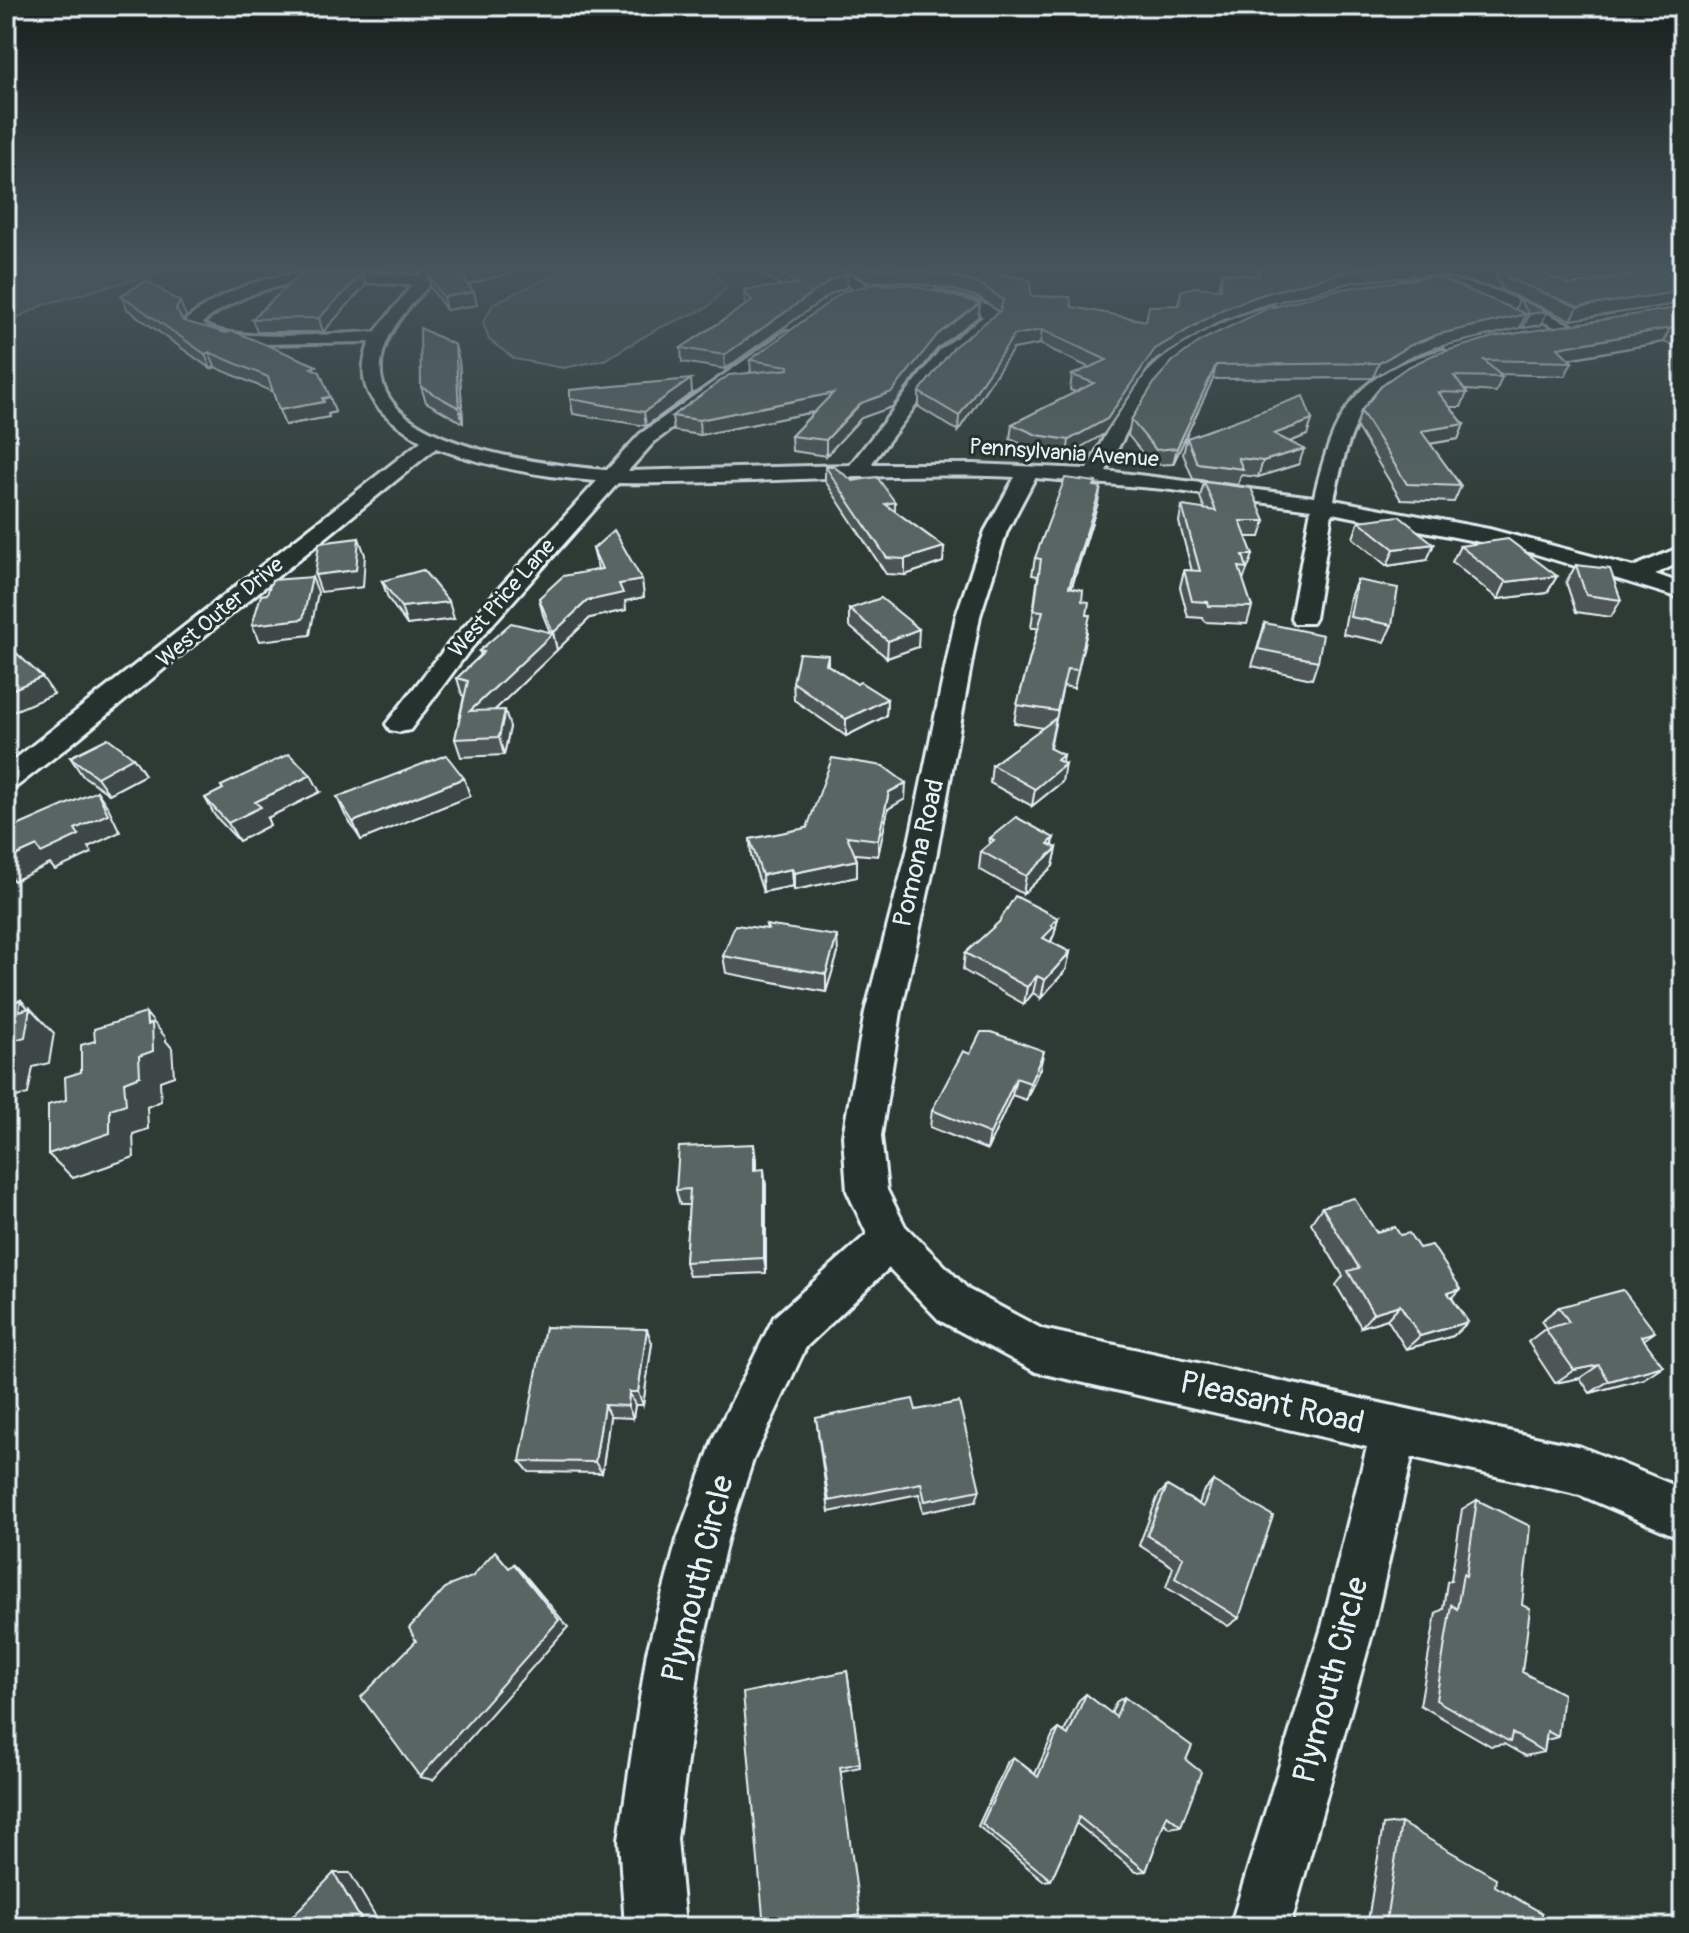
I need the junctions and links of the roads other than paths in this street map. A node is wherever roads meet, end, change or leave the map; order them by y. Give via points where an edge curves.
1 (373, 355) edge
2 (759, 355) edge
3 (945, 355) edge
4 (1184, 355) edge
5 (1446, 355) edge
6 (432, 442) junction
7 (856, 471) junction
8 (1028, 472) junction
9 (1094, 475) junction
10 (608, 477) junction
11 (1324, 505) junction
12 (1681, 554) edge
13 (1637, 574) junction
14 (1683, 592) edge
15 (1303, 618) dead end
16 (400, 724) dead end
17 (6, 780) edge
18 (890, 1240) junction
19 (1394, 1431) junction
20 (1683, 1514) edge
21 (655, 1927) edge
22 (1260, 1927) edge

1 - 6 street, Pennsylvania Avenue via 373,387 392,413
2 - 10 street, West Price Lane via 659,428
3 - 7 street
4 - 9 street via 1160,370 1138,399
5 - 11 street via 1392,376 1354,408 1340,439
6 - 10 street, Pennsylvania Avenue via 491,460
6 - 17 street, West Outer Drive via 352,501 131,686
7 - 8 street, Pennsylvania Avenue
7 - 10 street, Pennsylvania Avenue
8 - 9 street, Pennsylvania Avenue
8 - 18 street, Pomona Road via 992,539 968,616 922,852 883,1012 862,1136 867,1191
9 - 11 street, Pennsylvania Avenue
10 - 16 street, West Price Lane via 459,647
11 - 13 street, Pennsylvania Avenue via 1503,537
11 - 15 street
12 - 13 street
13 - 14 street, Pennsylvania Avenue
18 - 19 street, Pleasant Road via 954,1305 1036,1350
18 - 21 street, Plymouth Circle via 790,1332 731,1454 702,1540 674,1652 648,1839
19 - 20 street, Pleasant Road via 1581,1471
19 - 22 street, Plymouth Circle via 1348,1627

